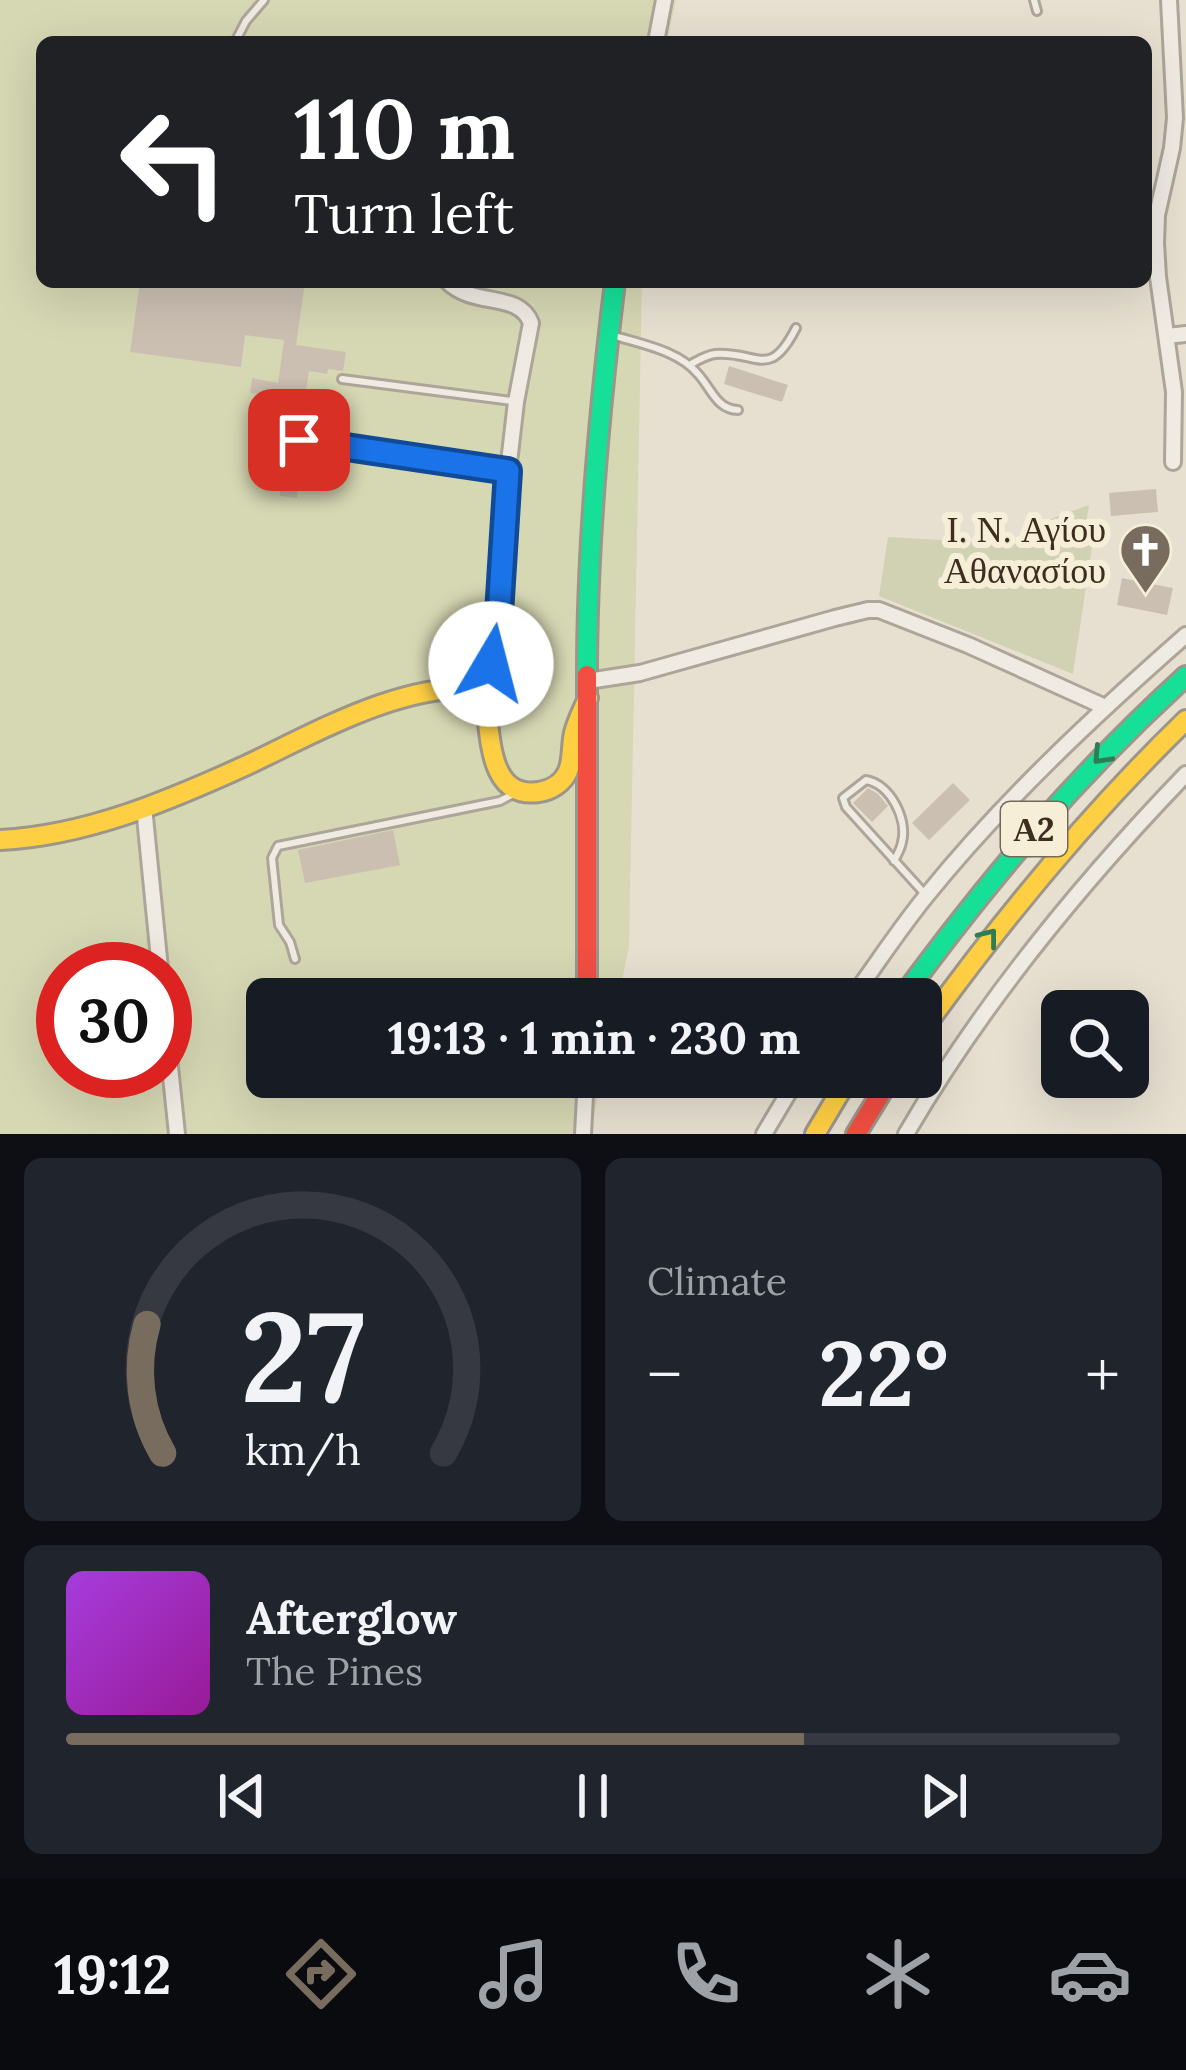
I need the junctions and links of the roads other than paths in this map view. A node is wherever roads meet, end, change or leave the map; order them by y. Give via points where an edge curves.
1 (264, 0) edge
2 (664, 0) edge
3 (1034, 0) edge
4 (1169, 0) edge
5 (1037, 11) dead end
6 (239, 36) edge
7 (657, 36) edge
8 (456, 288) edge
9 (614, 288) edge
10 (796, 328) dead end
11 (608, 334) junction
12 (1186, 334) edge
13 (1167, 336) junction
14 (688, 365) junction
15 (342, 379) dead end
16 (516, 402) junction
17 (738, 410) dead end
18 (299, 440) dead end
19 (1173, 461) dead end
20 (508, 471) junction
21 (1186, 635) edge
22 (1186, 676) edge
23 (482, 689) junction
24 (588, 690) junction
25 (1105, 706) junction
26 (1186, 720) edge
27 (1186, 774) edge
28 (517, 790) junction
29 (144, 807) junction
30 (0, 840) edge
31 (894, 861) junction
32 (926, 896) junction
33 (157, 942) edge
34 (296, 959) dead end
35 (587, 978) edge
36 (866, 978) edge
37 (917, 978) edge
38 (942, 1002) edge
39 (173, 1098) edge
40 (585, 1098) edge
41 (785, 1098) edge
42 (836, 1098) edge
43 (878, 1098) edge
44 (177, 1134) edge
45 (583, 1134) edge
46 (764, 1134) edge
47 (815, 1134) edge
48 (856, 1134) edge
49 (906, 1134) edge

1 - 6 lane
2 - 7 street
3 - 5 lane
4 - 13 street via 1175,118 1157,215
8 - 16 street via 528,313
9 - 11 main road
10 - 14 lane via 773,358 709,355
11 - 14 lane
11 - 24 main road via 587,596
12 - 13 street
13 - 19 street
14 - 17 lane via 722,405
15 - 16 lane
16 - 20 street
18 - 20 lane
20 - 23 street via 497,645
21 - 25 street
22 -> 37 main road, Α2 via 1042,819
23 - 28 main road via 494,760
23 - 29 main road via 417,694
24 - 25 street via 879,610
24 - 28 main road via 562,780 533,793
24 - 35 main road
25 - 32 street
38 -> 26 main road, Α2 via 1062,849
27 - 49 street via 1005,981
28 - 34 lane via 500,801 278,846 272,858 279,925
29 - 30 main road
29 - 33 street
31 - 31 lane via 843,802 871,778 900,812 904,838
31 - 32 lane
32 - 36 street
39 - 44 street
40 - 45 street
41 - 46 street
42 - 47 main road
43 - 48 main road

